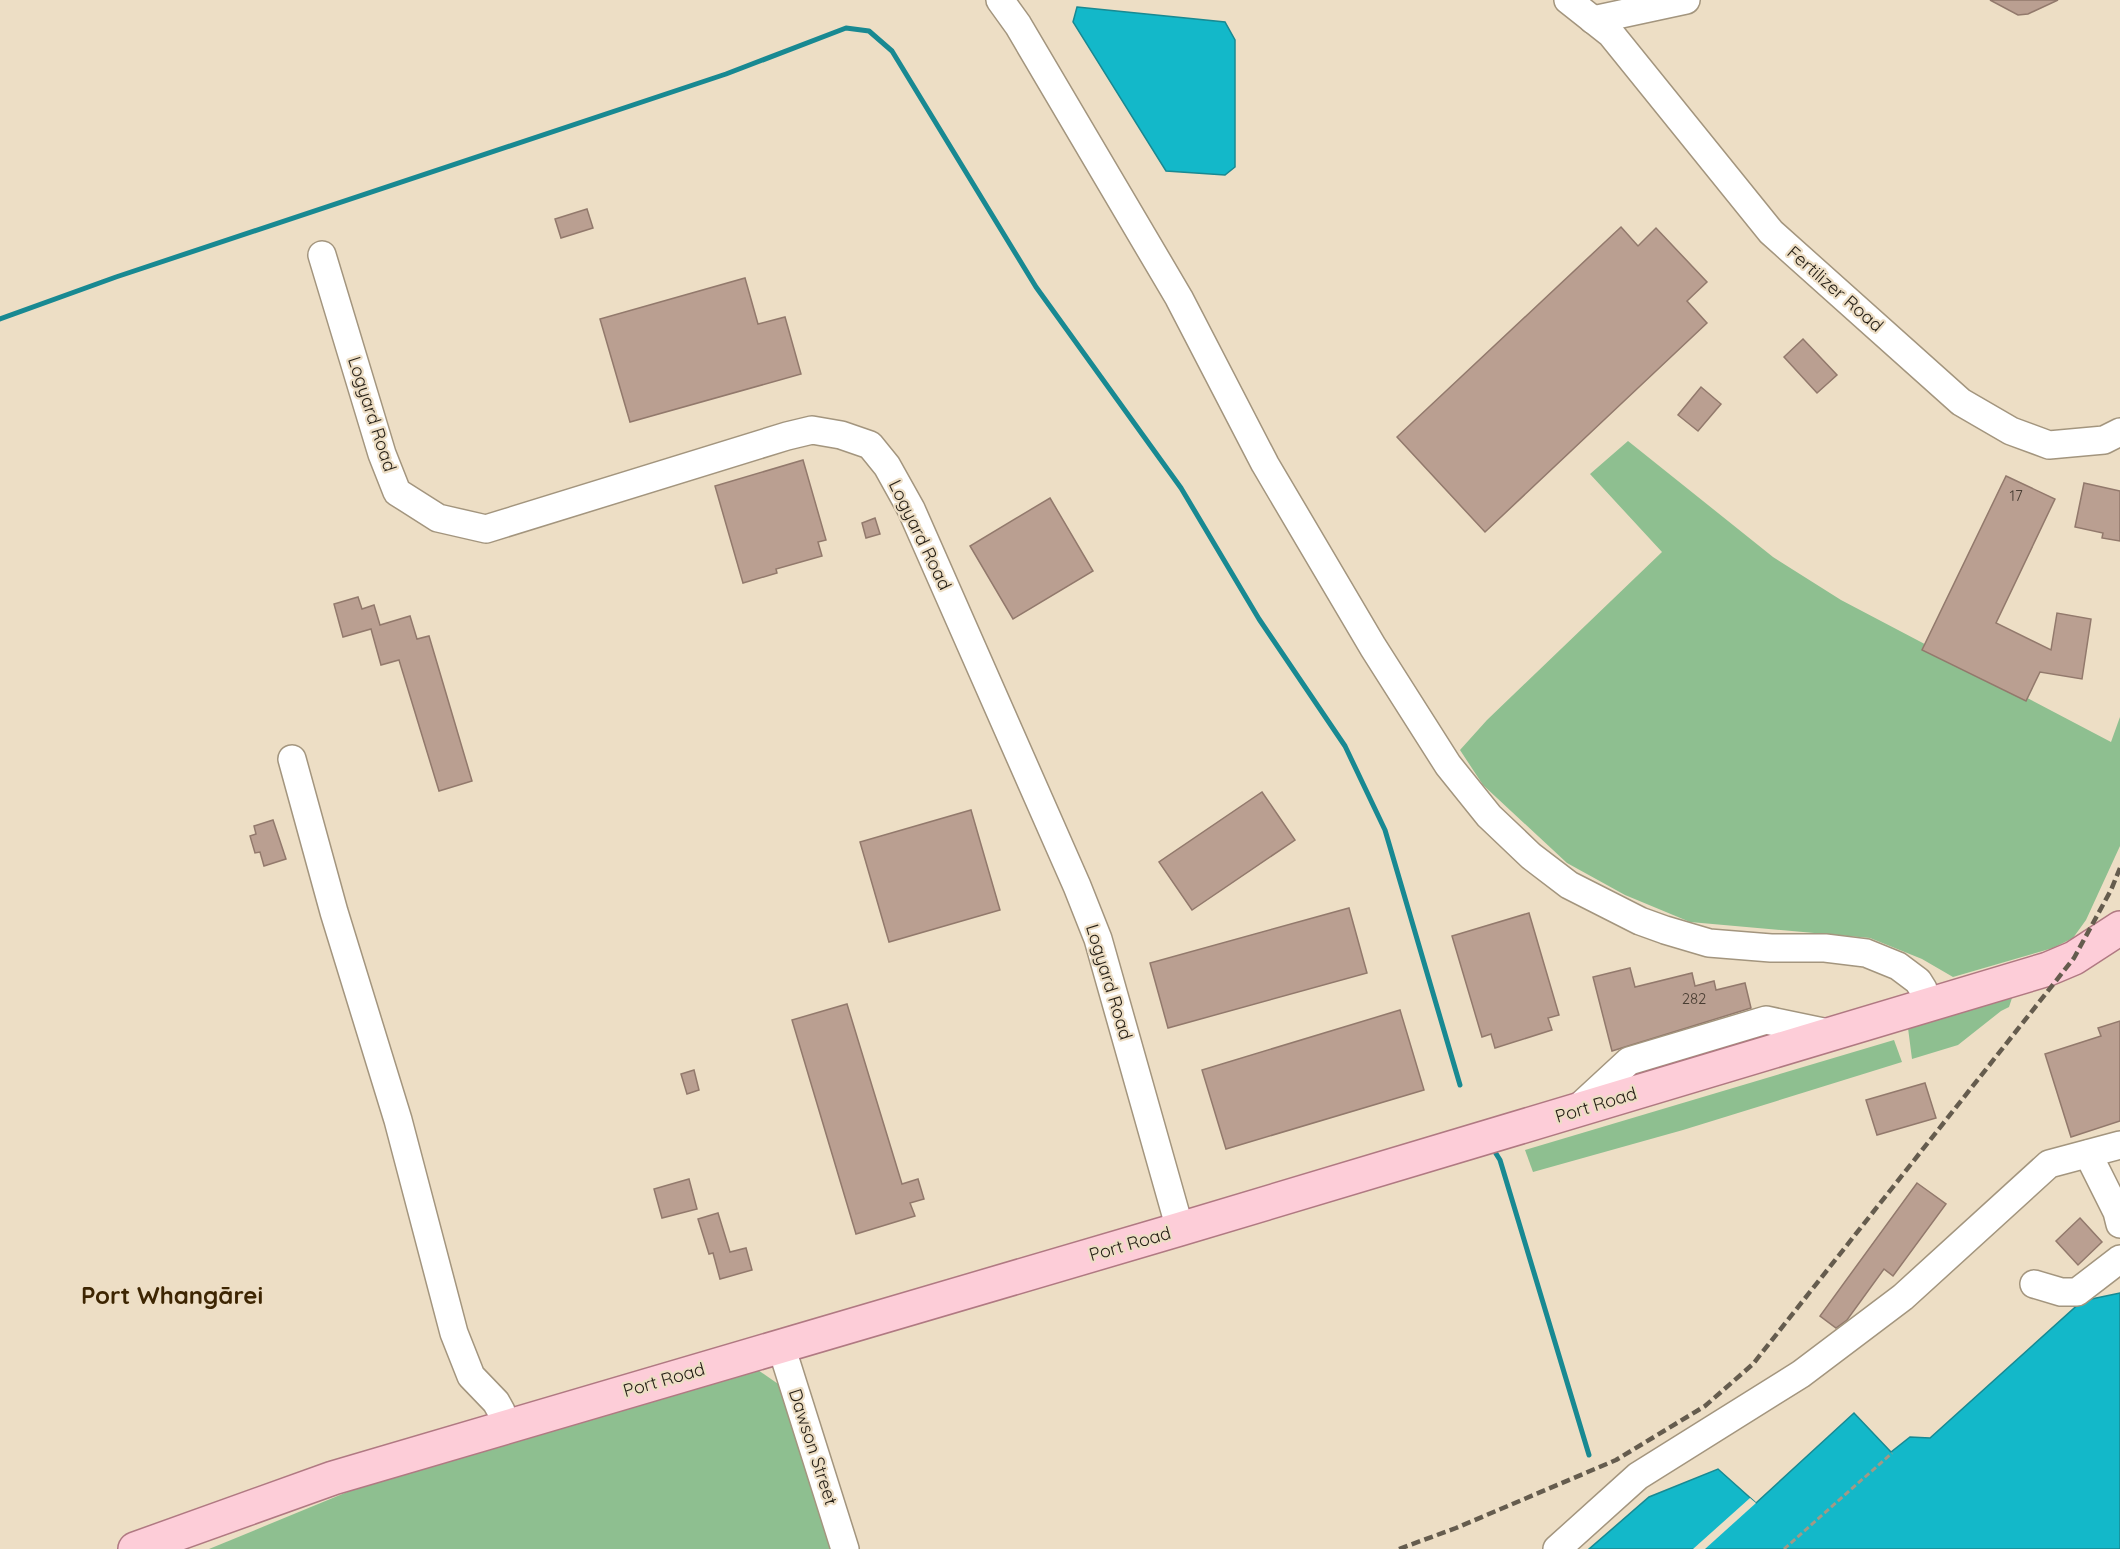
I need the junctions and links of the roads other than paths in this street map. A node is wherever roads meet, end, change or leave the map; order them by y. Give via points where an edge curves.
1 (1000, 0) edge
2 (1568, 0) edge
3 (1686, 0) edge
4 (1602, 27) junction
5 (322, 255) dead end
6 (2120, 432) edge
7 (292, 759) dead end
8 (2120, 928) edge
9 (1929, 1006) junction
10 (2120, 1145) edge
11 (2088, 1154) junction
12 (2120, 1224) edge
13 (1180, 1229) junction
14 (2120, 1259) edge
15 (2034, 1284) dead end
16 (781, 1346) junction
17 (504, 1427) junction
18 (135, 1549) edge
19 (845, 1549) edge
20 (1557, 1549) edge

1 - 9 street via 1179,298 1265,464 1373,647 1448,765 1489,816 1569,885 1640,921 1710,943 1866,953 1898,966 1918,981
2 - 4 street, Fertilizer Road
3 - 4 street
4 - 6 street, Fertilizer Road via 1771,232 1961,402 2011,430 2049,445 2104,440
5 - 13 street, Logyard Road via 397,492 438,518 486,529 812,430 870,445 911,509 1086,907
7 - 17 street via 334,912 399,1120 454,1333 471,1376 501,1411
8 - 9 main road, Port Road via 2074,958 2048,969
9 - 13 main road, Port Road
10 - 11 street
11 - 12 street
11 - 20 street via 2049,1164 1903,1297 1802,1374 1638,1476
13 - 16 main road, Port Road
14 - 15 street via 2077,1292
16 - 17 main road, Port Road
16 - 19 street, Dawson Street
17 - 18 main road, Port Road via 333,1478

